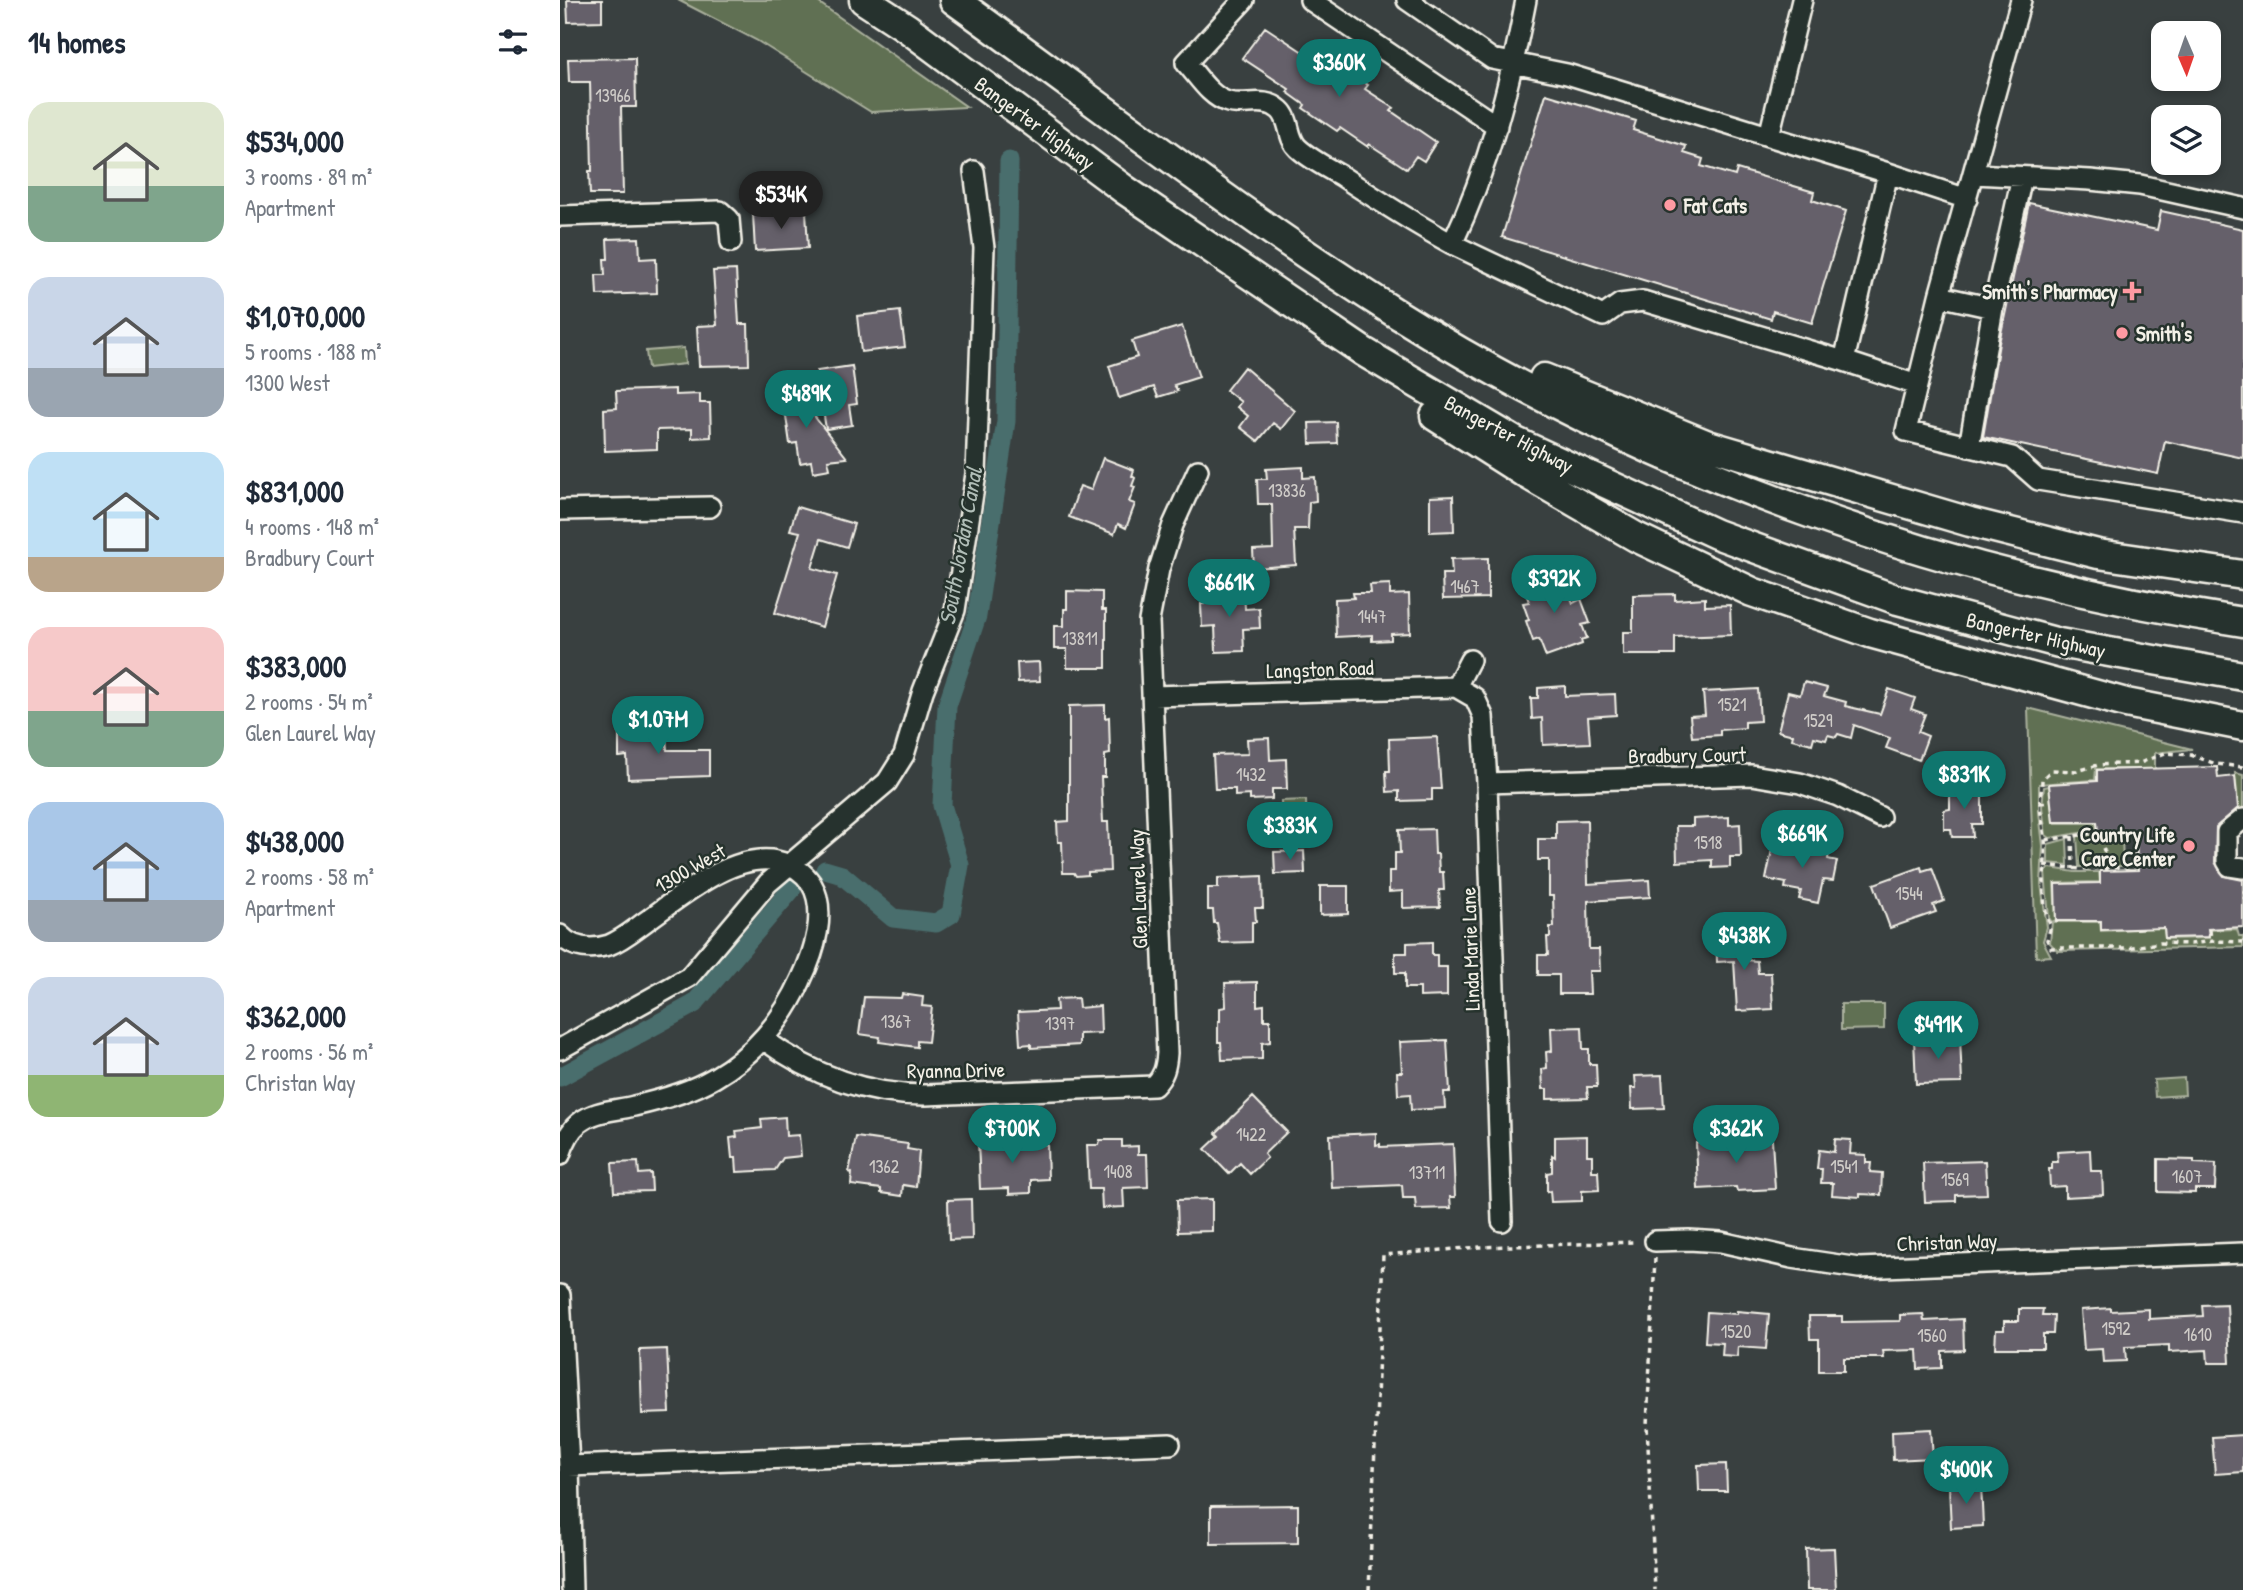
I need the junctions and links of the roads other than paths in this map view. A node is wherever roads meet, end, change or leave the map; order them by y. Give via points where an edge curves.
1 (864, 0) edge
2 (954, 0) edge
3 (1244, 0) edge
4 (1310, 0) edge
5 (1407, 0) edge
6 (1526, 0) edge
7 (1802, 0) edge
8 (2021, 0) edge
9 (1514, 65) junction
10 (1497, 125) junction
11 (1769, 136) junction
12 (974, 171) dead end
13 (1888, 173) junction
14 (1974, 174) junction
15 (2022, 177) junction
16 (1125, 190) junction
17 (1967, 199) junction
18 (2243, 208) edge
19 (560, 216) edge
20 (730, 242) dead end
21 (1452, 244) junction
22 (1940, 296) junction
23 (1993, 308) junction
24 (1392, 311) junction
25 (1844, 362) junction
26 (1917, 385) junction
27 (1969, 447) junction
28 (1198, 470) dead end
29 (710, 507) dead end
30 (560, 510) edge
31 (2243, 513) edge
32 (2243, 575) edge
33 (2243, 622) edge
34 (1471, 660) dead end
35 (2243, 676) edge
36 (1456, 687) junction
37 (1153, 696) junction
38 (2243, 726) edge
39 (1488, 783) junction
40 (1880, 817) dead end
41 (2243, 819) edge
42 (790, 865) junction
43 (2243, 868) edge
44 (563, 944) edge
45 (763, 1039) junction
46 (560, 1049) edge
47 (1161, 1079) joint
48 (560, 1154) edge
49 (1502, 1222) dead end
50 (1655, 1241) road end
51 (2243, 1253) edge
52 (560, 1295) edge
53 (1170, 1444) dead end
54 (569, 1466) junction
55 (572, 1590) edge

1 - 16 highway, Bangerter Highway
2 - 24 highway
3 - 21 street via 1186,63 1214,95 1227,102 1262,102 1281,111 1295,146
4 - 10 street
5 - 9 street via 1492,59
6 - 9 street
7 - 11 street
8 - 14 street
9 - 10 street
9 - 11 street via 1567,74
10 - 21 street via 1473,201
11 - 13 street
12 - 42 street via 984,248 976,474 955,610 896,769 875,793
13 - 17 street
13 - 25 street
14 - 15 street
14 - 17 street
15 - 18 street via 2140,185
15 - 23 street
16 - 35 highway, Bangerter Highway via 1364,352 1516,442 1716,534 1898,600 1975,622 2059,643
16 - 38 highway via 1196,251 1377,378 1523,472 1648,543 1752,592 1870,633 2126,704
17 - 22 street
19 - 20 street via 720,211 729,219
21 - 25 street via 1603,316 1620,304 1643,301
22 - 23 street
22 - 26 street
23 - 27 street
24 - 32 highway via 1708,445 2085,551
24 - 33 highway via 1576,414 1686,466 1790,506 1909,547 2043,583
25 - 26 street
26 - 27 street via 1906,431
27 - 31 street via 2012,457 2038,480
28 - 37 street, Glen Laurel Way via 1172,525 1159,569 1149,621
29 - 30 street
34 - 36 street
36 - 37 street, Langston Road
36 - 39 street, Linda Marie Lane via 1475,698 1483,716
37 - 47 street, Glen Laurel Way via 1167,1053
39 - 40 street, Bradbury Court via 1752,775 1800,783
39 - 49 street, Linda Marie Lane
41 - 43 street via 2227,832 2227,861 2236,869
42 - 44 street, 1300 West via 771,860 744,863 704,882 612,944 592,948
42 - 45 street via 808,879 817,894 816,938 802,980
42 - 46 street via 768,883 689,977
45 - 47 street, Ryanna Drive via 816,1072 890,1094 1154,1086
45 - 48 street via 732,1066 694,1087 586,1118 572,1130
50 - 51 street, Christan Way via 1721,1242 1859,1268
52 - 54 street
53 - 54 street
54 - 55 street

